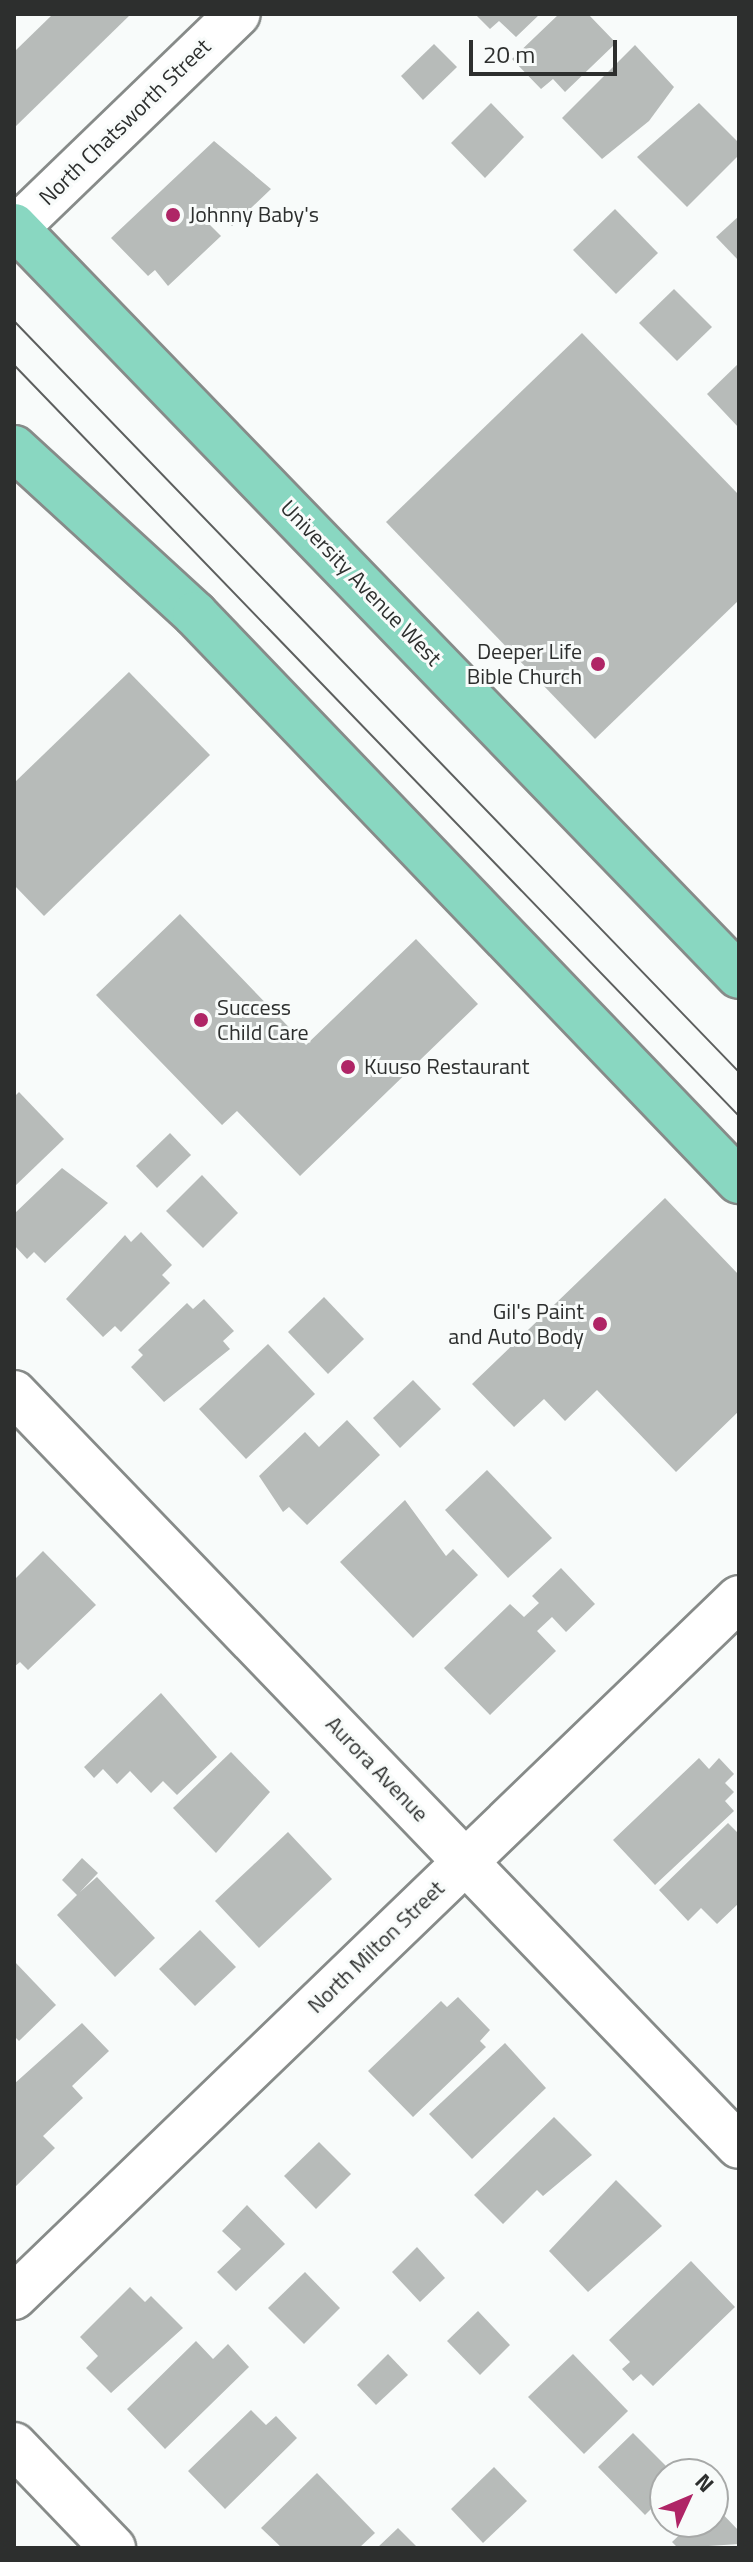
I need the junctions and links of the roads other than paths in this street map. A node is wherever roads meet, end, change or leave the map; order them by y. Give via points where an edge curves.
1 (238, 14) edge
2 (15, 228) edge
3 (14, 448) edge
4 (739, 976) edge
5 (739, 1181) edge
6 (14, 1393) edge
7 (739, 1598) edge
8 (465, 1861) junction
9 (739, 2146) edge
10 (14, 2297) edge
11 (14, 2445) edge
12 (113, 2548) edge

1 - 2 street, North Chatsworth Street
2 - 4 main road, University Avenue West
3 - 5 main road via 225,644
6 - 8 street, Aurora Avenue
7 - 8 street, North Milton Street
8 - 9 street, Aurora Avenue
8 - 10 street, North Milton Street
11 - 12 street

